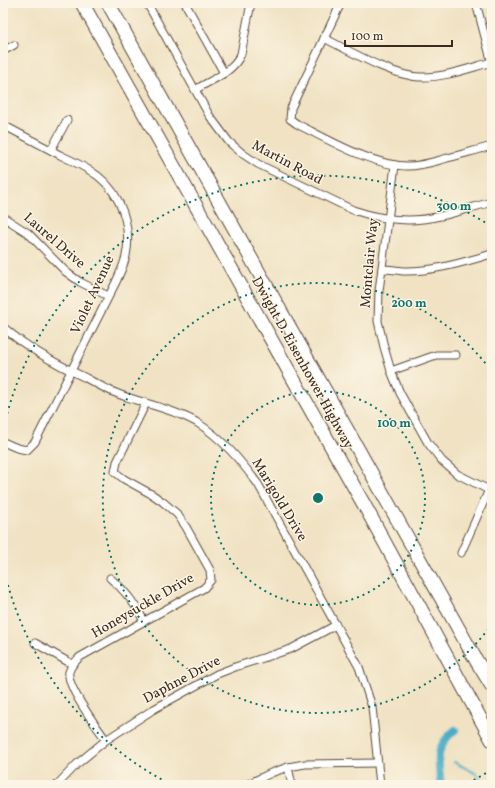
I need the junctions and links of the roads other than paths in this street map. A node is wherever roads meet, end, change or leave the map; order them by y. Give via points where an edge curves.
1 (82, 3) edge
2 (108, 3) edge
3 (147, 3) edge
4 (186, 3) edge
5 (251, 3) edge
6 (341, 3) edge
7 (476, 3) edge
8 (324, 38) junction
9 (14, 45) dead end
10 (3, 51) edge
11 (492, 63) edge
12 (224, 73) junction
13 (195, 90) junction
14 (67, 120) dead end
15 (3, 125) edge
16 (492, 146) edge
17 (51, 150) junction
18 (395, 165) junction
19 (492, 202) edge
20 (3, 217) edge
21 (388, 218) junction
22 (492, 254) edge
23 (382, 268) junction
24 (108, 296) junction
25 (3, 328) edge
26 (456, 355) dead end
27 (70, 371) junction
28 (391, 371) junction
29 (146, 403) junction
30 (3, 442) edge
31 (490, 486) edge
32 (461, 553) dead end
33 (110, 578) dead end
34 (144, 621) junction
35 (336, 625) junction
36 (35, 643) dead end
37 (72, 664) junction
38 (492, 686) edge
39 (106, 740) junction
40 (492, 740) edge
41 (378, 762) junction
42 (288, 767) junction
43 (57, 785) edge
44 (246, 785) edge
45 (292, 785) edge
46 (380, 785) edge

1 - 40 highway, Dwight D. Eisenhower Highway via 367,510
2 - 38 highway, Dwight D. Eisenhower Highway
3 - 13 street, Martin Road
4 - 12 street
5 - 12 street via 241,54 235,64
6 - 8 street
7 - 11 street
8 - 11 street via 389,69 420,77
8 - 18 street via 291,108 290,118 297,124 362,155 378,162
9 - 10 street
12 - 13 street
13 - 21 street, Martin Road via 226,138 258,164 353,210
14 - 17 street
15 - 17 street, Violet Avenue
16 - 18 street via 428,163
17 - 24 street, Violet Avenue via 99,177 119,203 127,228 126,254
18 - 21 street, Montclair Way
19 - 21 street, Martin Road via 430,218
20 - 24 street, Laurel Drive via 28,233 66,272
21 - 23 street, Montclair Way
22 - 23 street via 425,270
23 - 28 street, Montclair Way via 378,291 378,321
24 - 27 street, Violet Avenue
25 - 27 street, Marigold Drive via 26,346
26 - 28 street via 436,356
27 - 29 street, Marigold Drive via 110,391
27 - 30 street, Violet Avenue via 35,442 27,450
28 - 31 street, Montclair Way via 400,393 428,443 442,461 457,474
29 - 34 street, Honeysuckle Drive via 117,462 115,472 153,495 177,514 210,570 211,580 204,588
29 - 35 street, Marigold Drive via 163,407 195,422 219,439 244,464 258,484
31 - 32 street
33 - 34 street via 132,599
34 - 37 street, Honeysuckle Drive
35 - 39 street, Daphne Drive via 291,649 217,674 140,717
35 - 41 street, Marigold Drive via 359,667 366,686 374,723
36 - 37 street
37 - 39 street via 69,681
39 - 43 street, Daphne Drive
41 - 42 street via 305,764
41 - 46 street, Marigold Drive
42 - 44 street
42 - 45 street

